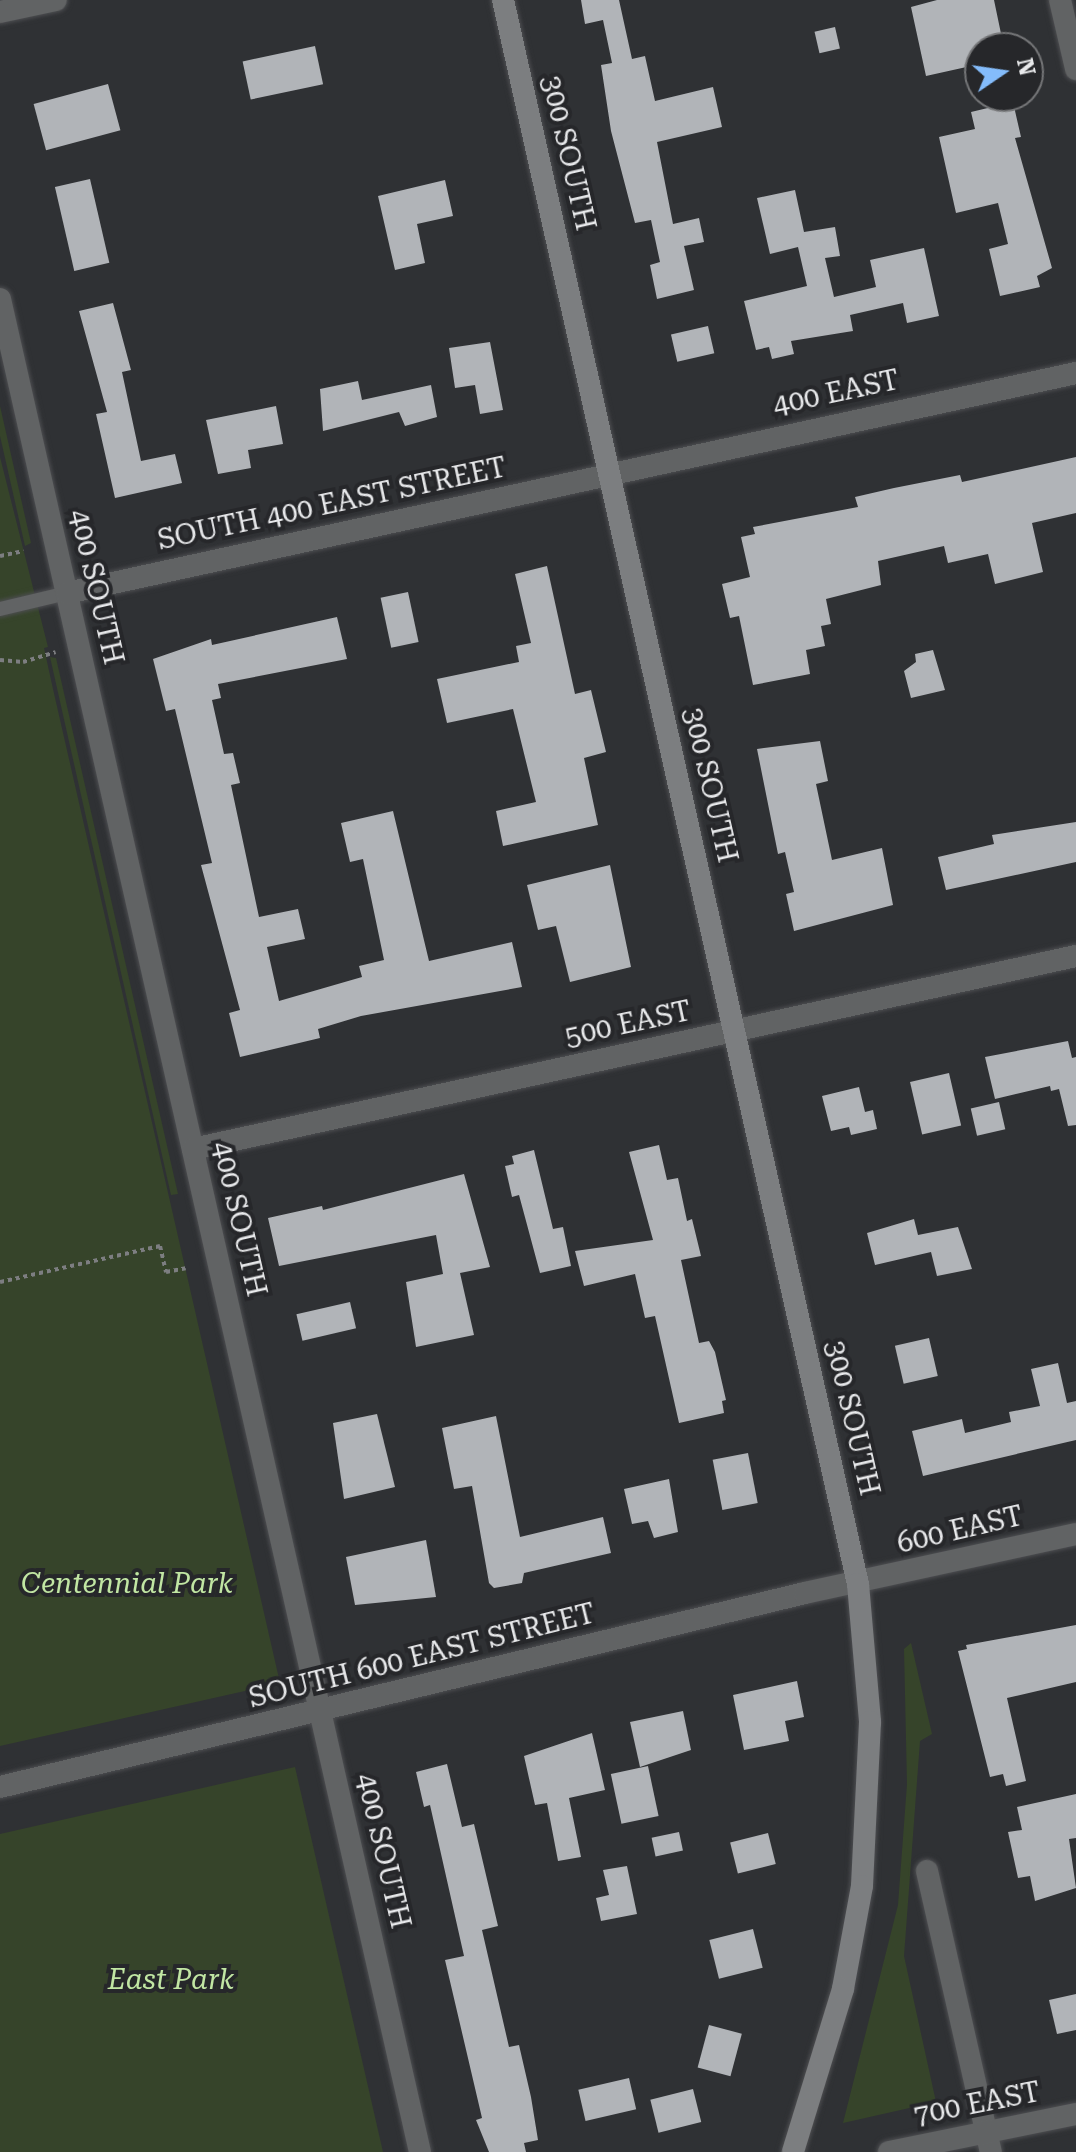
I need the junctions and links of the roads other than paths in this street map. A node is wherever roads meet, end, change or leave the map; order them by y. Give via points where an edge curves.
1 (56, 0) edge
2 (503, 0) edge
3 (1060, 0) edge
4 (0, 12) edge
5 (1076, 69) edge
6 (0, 299) edge
7 (1076, 373) edge
8 (609, 473) junction
9 (67, 593) junction
10 (0, 609) edge
11 (1076, 956) edge
12 (735, 1032) junction
13 (193, 1149) junction
14 (1076, 1534) edge
15 (858, 1584) junction
16 (321, 1713) junction
17 (0, 1787) edge
18 (927, 1871) dead end
19 (1076, 2114) edge
20 (989, 2143) edge
21 (420, 2152) edge
22 (793, 2152) edge
23 (889, 2152) edge

1 - 4 street
2 - 8 main road, 300 SOUTH
3 - 5 street
6 - 9 street, 400 SOUTH
7 - 8 street, 400 EAST
8 - 9 street, SOUTH 400 EAST STREET
8 - 12 main road, 300 SOUTH
9 - 10 lane
9 - 13 street, 400 SOUTH
11 - 12 street, 500 EAST
12 - 13 street, 500 EAST
12 - 15 main road, 300 SOUTH
13 - 16 street, 400 SOUTH
14 - 15 street, 600 EAST
15 - 16 street, SOUTH 600 EAST STREET
15 - 22 main road, 300 SOUTH via 870,1722 862,1886 840,2001
16 - 17 street, SOUTH 600 EAST STREET
16 - 21 street, 400 SOUTH
18 - 20 street
19 - 20 street, 700 EAST
20 - 23 street, 700 EAST

